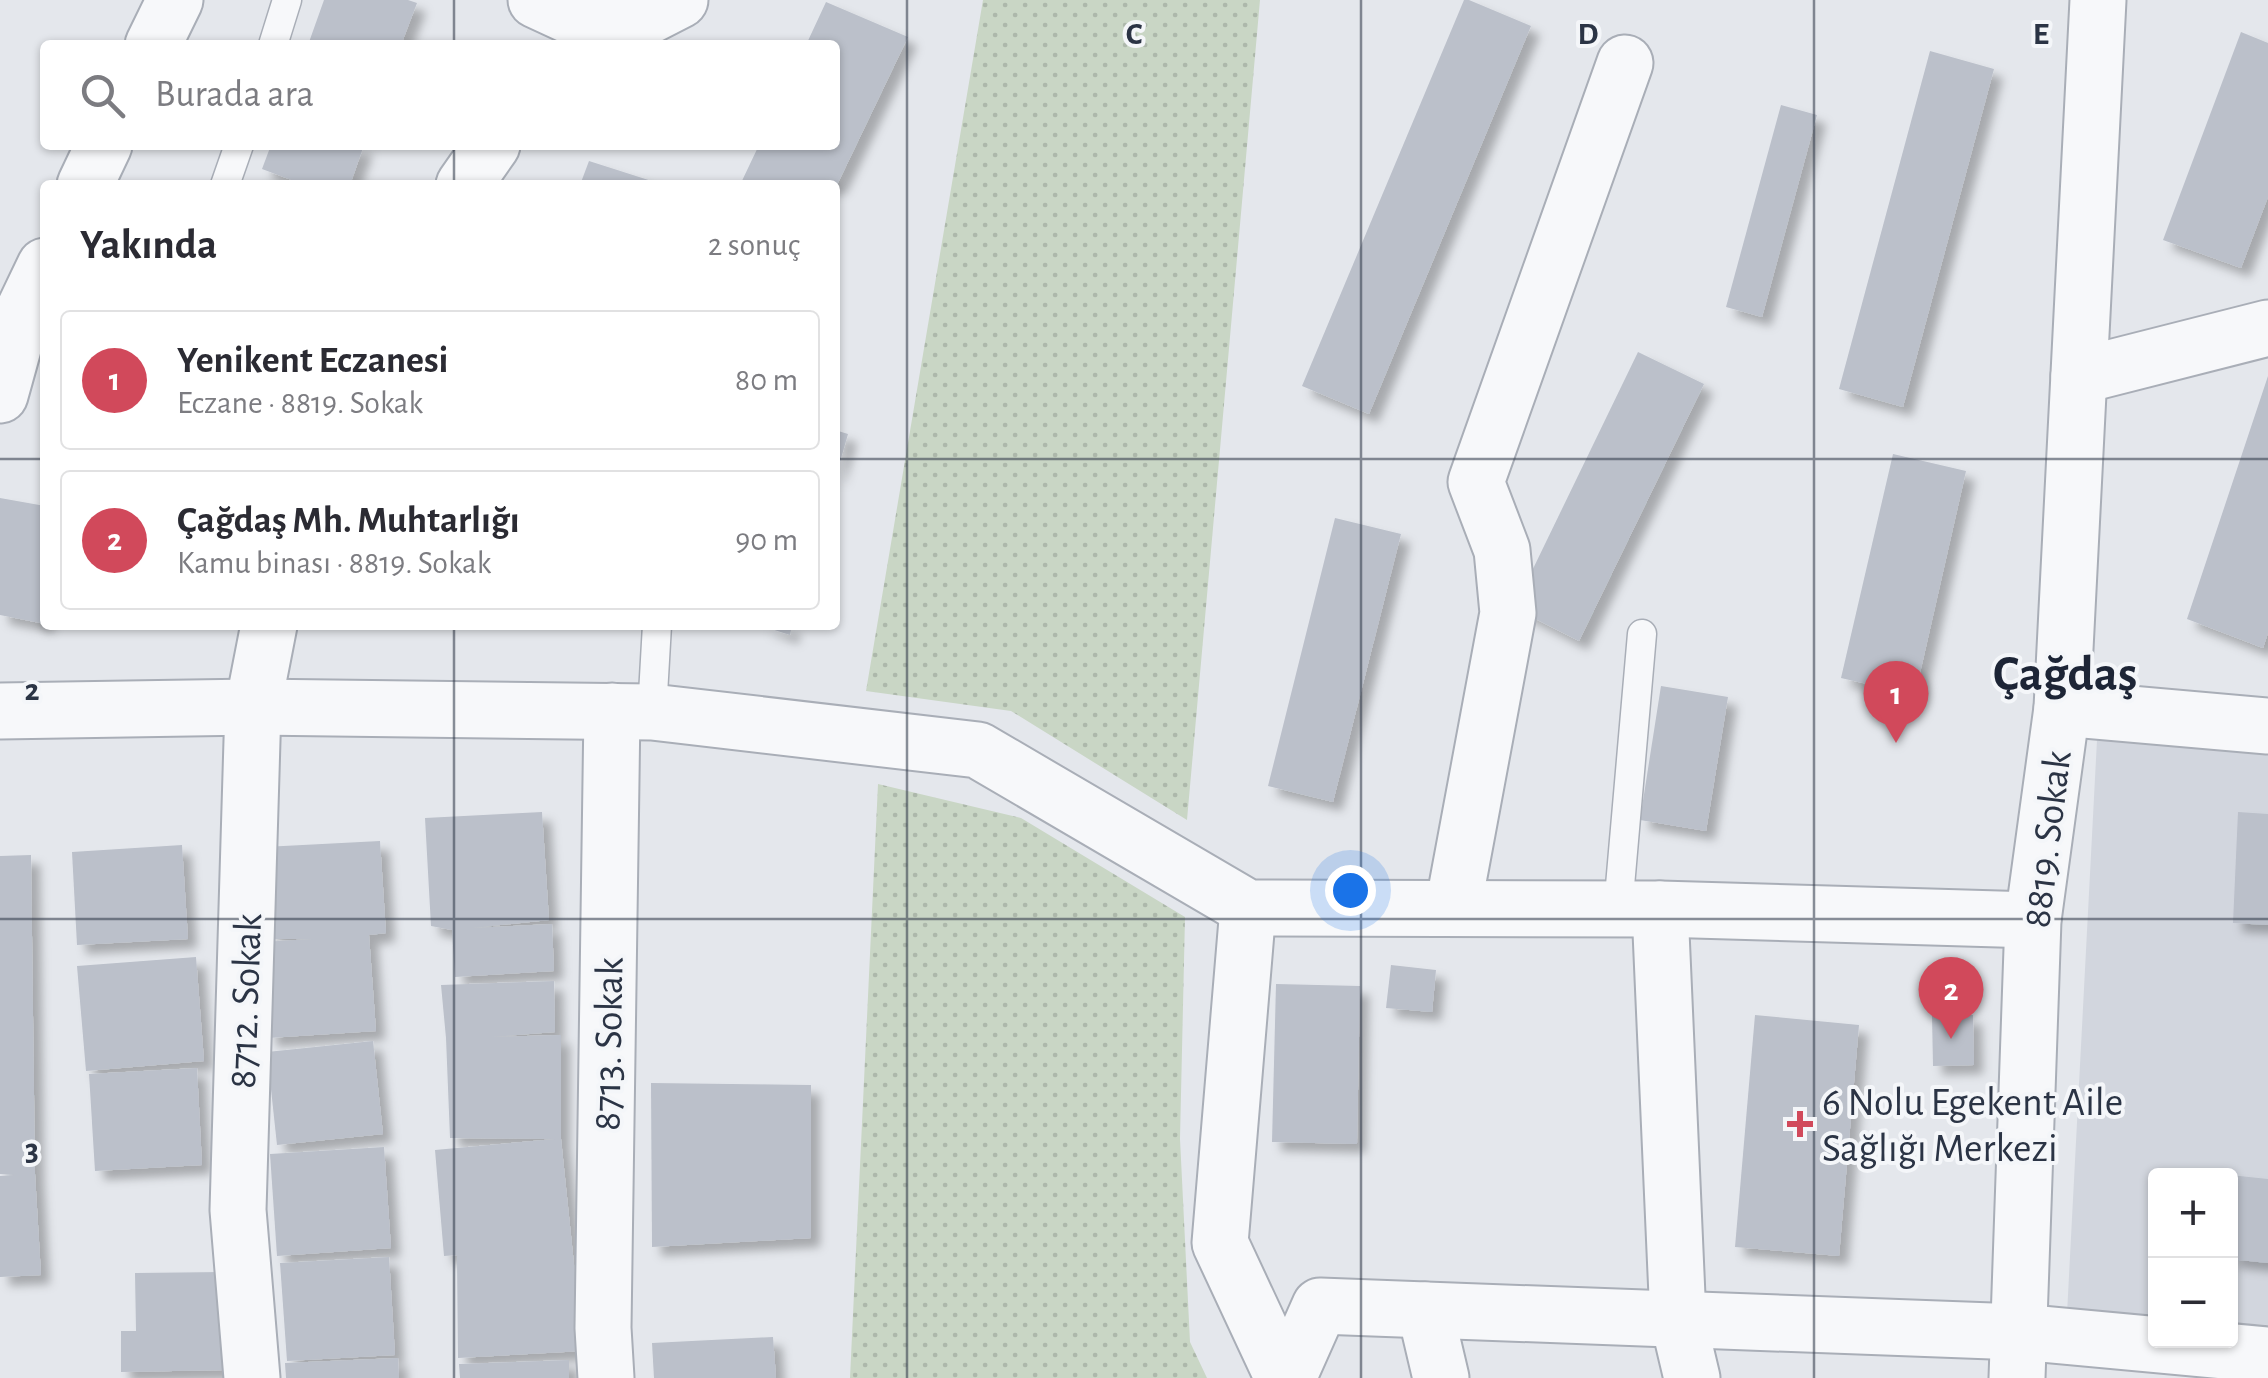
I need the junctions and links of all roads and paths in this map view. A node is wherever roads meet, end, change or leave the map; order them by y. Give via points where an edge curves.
1 (175, 0) edge
2 (287, 0) edge
3 (536, 0) edge
4 (680, 0) edge
5 (2098, 0) edge
6 (582, 35) edge
7 (155, 40) edge
8 (275, 40) edge
9 (1625, 63) dead end
10 (102, 150) edge
11 (237, 150) edge
12 (488, 150) edge
13 (86, 180) edge
14 (228, 180) edge
15 (468, 180) edge
16 (40, 276) edge
17 (2268, 328) edge
18 (2079, 376) junction
19 (0, 394) edge
20 (268, 630) edge
21 (656, 630) edge
22 (1642, 634) dead end
23 (253, 708) junction
24 (2062, 708) junction
25 (0, 711) edge
26 (632, 712) junction
27 (2268, 726) edge
28 (1248, 908) junction
29 (1453, 908) junction
30 (1639, 909) junction
31 (2033, 920) junction
32 (1425, 1310) junction
33 (1678, 1319) junction
34 (2018, 1355) edge
35 (2268, 1355) edge
36 (252, 1378) edge
37 (606, 1378) edge
38 (1286, 1378) edge
39 (1440, 1378) edge
40 (1692, 1378) edge

1 - 7 street
2 - 8 lane
3 - 6 street
4 - 6 street via 643,19
5 - 18 street, 8819. Sokak
9 - 29 street via 1476,482 1502,550 1508,612
10 - 13 street
11 - 14 lane
12 - 15 street
16 - 19 street
17 - 18 street
18 - 24 street, 8819. Sokak
20 - 23 street, 8712. Sokak
21 - 26 lane
22 - 30 lane
23 - 25 street
23 - 26 street
23 - 36 street, 8712. Sokak via 238,1210
24 - 27 street
24 - 31 street, 8819. Sokak
26 - 28 street via 978,750
26 - 37 street, 8713. Sokak
28 - 29 street
28 - 38 street via 1220,1243
29 - 30 street
30 - 31 street
30 - 33 street
31 - 34 street, 8819. Sokak
32 - 33 street
32 - 38 street via 1320,1306
32 - 39 street
33 - 34 street
33 - 40 street
34 - 35 street

